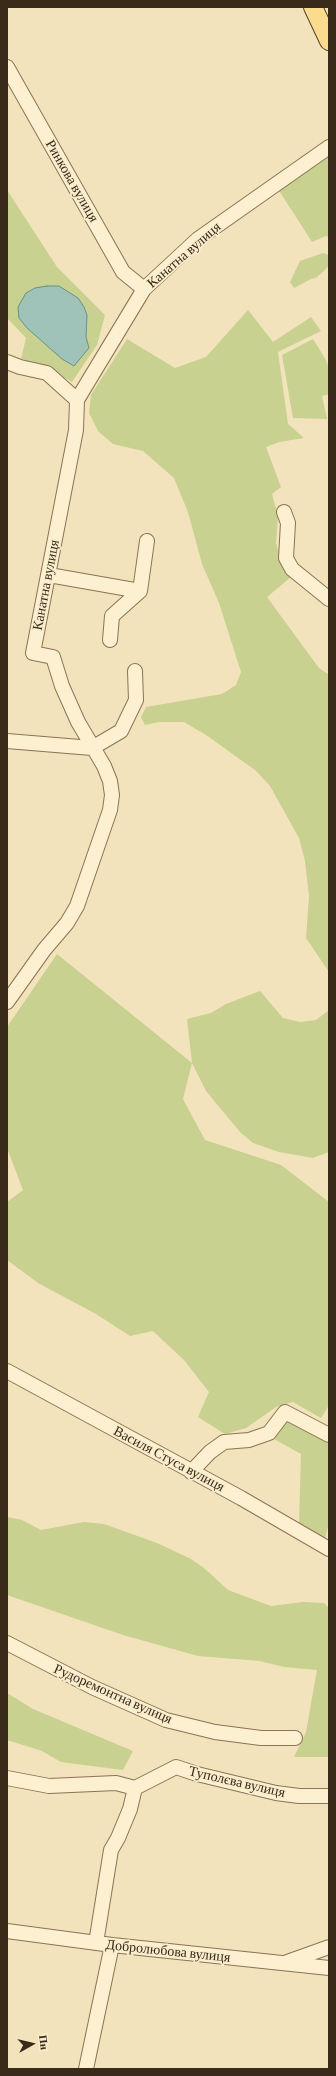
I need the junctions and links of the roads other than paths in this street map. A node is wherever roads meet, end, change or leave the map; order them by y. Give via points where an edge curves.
1 (313, 7) edge
2 (329, 42) edge
3 (7, 67) edge
4 (329, 147) edge
5 (144, 289) junction
6 (7, 362) edge
7 (77, 400) junction
8 (284, 512) dead end
9 (147, 541) dead end
10 (49, 574) junction
11 (140, 591) junction
12 (329, 598) edge
13 (110, 640) dead end
14 (135, 671) dead end
15 (7, 741) edge
16 (92, 748) junction
17 (7, 1002) edge
18 (7, 1371) edge
19 (329, 1435) edge
20 (191, 1472) junction
21 (329, 1549) edge
22 (7, 1643) edge
23 (295, 1738) dead end
24 (7, 1778) edge
25 (135, 1788) junction
26 (329, 1796) edge
27 (7, 1931) edge
28 (96, 1943) junction
29 (112, 1945) junction
30 (329, 1947) edge
31 (281, 1964) junction
32 (329, 1968) edge
33 (86, 2069) edge

1 - 2 main road
3 - 5 street, Ринкова вулиця via 123,272
4 - 5 street, Канатна вулиця via 198,239
5 - 7 street, Канатна вулиця
6 - 7 street via 47,373
7 - 10 street, Канатна вулиця via 76,430
8 - 12 street via 288,523 286,558 292,569
9 - 11 street
10 - 11 street
10 - 16 street, Канатна вулиця via 33,653 53,657 62,686
11 - 13 street via 112,616
14 - 16 street via 136,700 121,731
15 - 16 street
16 - 17 street via 110,781 110,810 77,906
18 - 20 street, Василя Стуса вулиця
19 - 20 street via 285,1412 269,1433 249,1440 224,1442 210,1452
20 - 21 street, Василя Стуса вулиця
22 - 23 street, Рудоремонтна вулиця via 92,1687 166,1720 214,1732 260,1738
24 - 25 street via 49,1786 116,1783
25 - 26 street, Туполєва вулиця via 176,1767 276,1793
25 - 28 street via 127,1816 111,1850
27 - 28 street, Добролюбова вулиця
28 - 29 street, Добролюбова вулиця
29 - 31 street, Добролюбова вулиця
29 - 33 street
30 - 31 street
31 - 32 street, Добролюбова вулиця

